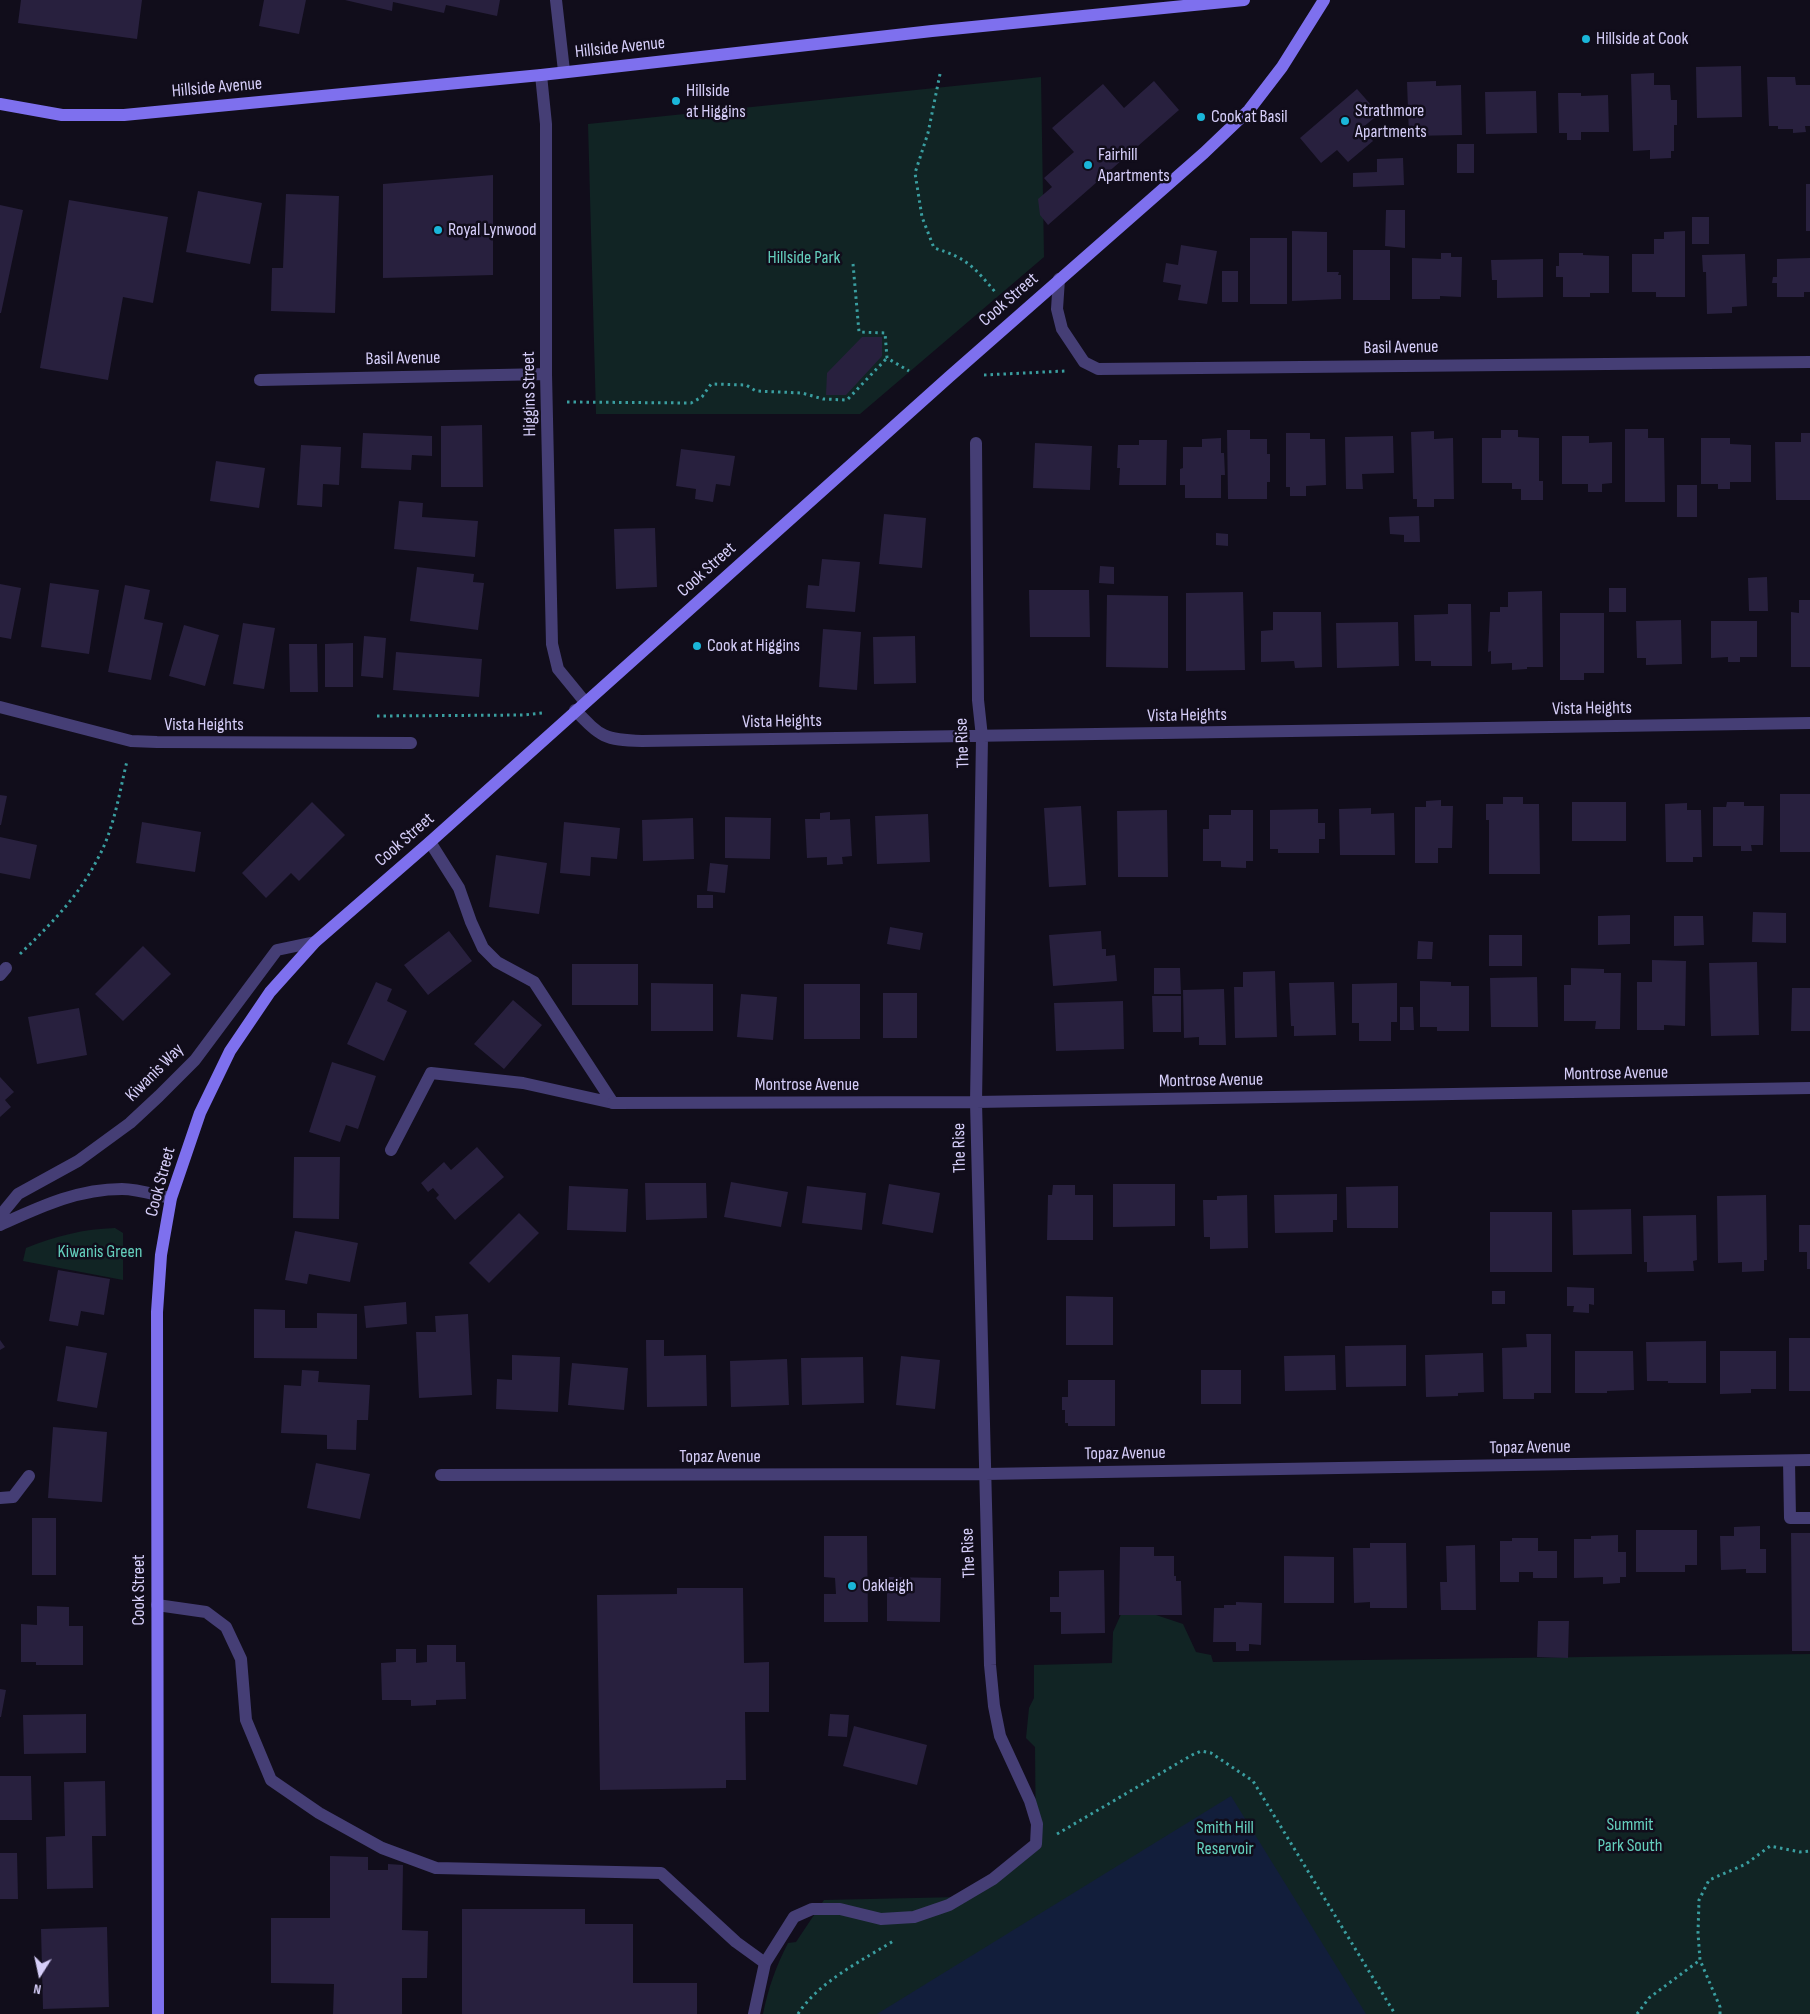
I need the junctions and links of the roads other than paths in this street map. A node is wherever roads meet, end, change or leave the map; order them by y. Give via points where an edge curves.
1 (556, 0) edge
2 (1244, 0) edge
3 (1324, 0) edge
4 (564, 72) junction
5 (541, 75) junction
6 (0, 104) edge
7 (1059, 280) junction
8 (1810, 362) edge
9 (546, 374) junction
10 (260, 380) dead end
11 (976, 443) dead end
12 (580, 706) junction
13 (0, 707) edge
14 (1810, 723) edge
15 (982, 737) junction
16 (412, 743) dead end
17 (430, 842) junction
18 (315, 942) junction
19 (1810, 1088) edge
20 (976, 1102) junction
21 (613, 1103) junction
22 (391, 1150) dead end
23 (171, 1198) junction
24 (0, 1216) edge
25 (0, 1226) edge
26 (1810, 1460) edge
27 (1789, 1461) junction
28 (985, 1474) junction
29 (441, 1475) dead end
30 (30, 1476) dead end
31 (0, 1498) edge
32 (1810, 1518) edge
33 (157, 1605) junction
34 (765, 1963) junction
35 (158, 2014) edge
36 (754, 2014) edge

1 - 4 street
2 - 4 main road, Hillside Avenue
3 - 7 main road, Cook Street via 1282,67 1249,110
4 - 5 main road, Hillside Avenue
5 - 6 main road, Hillside Avenue via 124,115 62,115
5 - 9 street, Higgins Street via 546,124
7 - 8 street, Basil Avenue via 1057,309 1062,329 1084,362 1098,369
7 - 12 main road, Cook Street
9 - 10 street, Basil Avenue
9 - 12 street, Higgins Street via 552,644 560,672
11 - 15 street, The Rise via 978,700
12 - 15 street, Vista Heights via 596,732 615,741
12 - 17 main road, Cook Street
13 - 16 street, Vista Heights via 131,741
14 - 15 street, Vista Heights
15 - 20 street, The Rise
17 - 18 main road, Cook Street
17 - 21 street via 459,888 483,948 497,962 534,982
18 - 23 main road, Cook Street via 270,992 230,1051 200,1113
18 - 24 street, Kiwanis Way via 277,950 195,1060 159,1096 130,1123 78,1161 18,1194
19 - 20 street, Montrose Avenue
20 - 21 street, Montrose Avenue
20 - 28 street, The Rise
21 - 22 street, Montrose Avenue via 523,1083 431,1073
23 - 25 street via 124,1188 85,1191 48,1203
23 - 33 main road, Cook Street via 161,1255 157,1312
26 - 27 street, Topaz Avenue
27 - 28 street, Topaz Avenue
27 - 32 street via 1790,1518
28 - 29 street, Topaz Avenue
28 - 34 street, The Rise via 994,1706 1000,1736 1037,1824 1036,1844 993,1879 949,1906 914,1916 881,1919 840,1909 812,1909 794,1917
30 - 31 street via 13,1497
33 - 34 street via 206,1612 226,1627 241,1659 246,1720 271,1780 319,1813 382,1848 436,1868 661,1873 736,1942
33 - 35 main road, Cook Street
34 - 36 street

